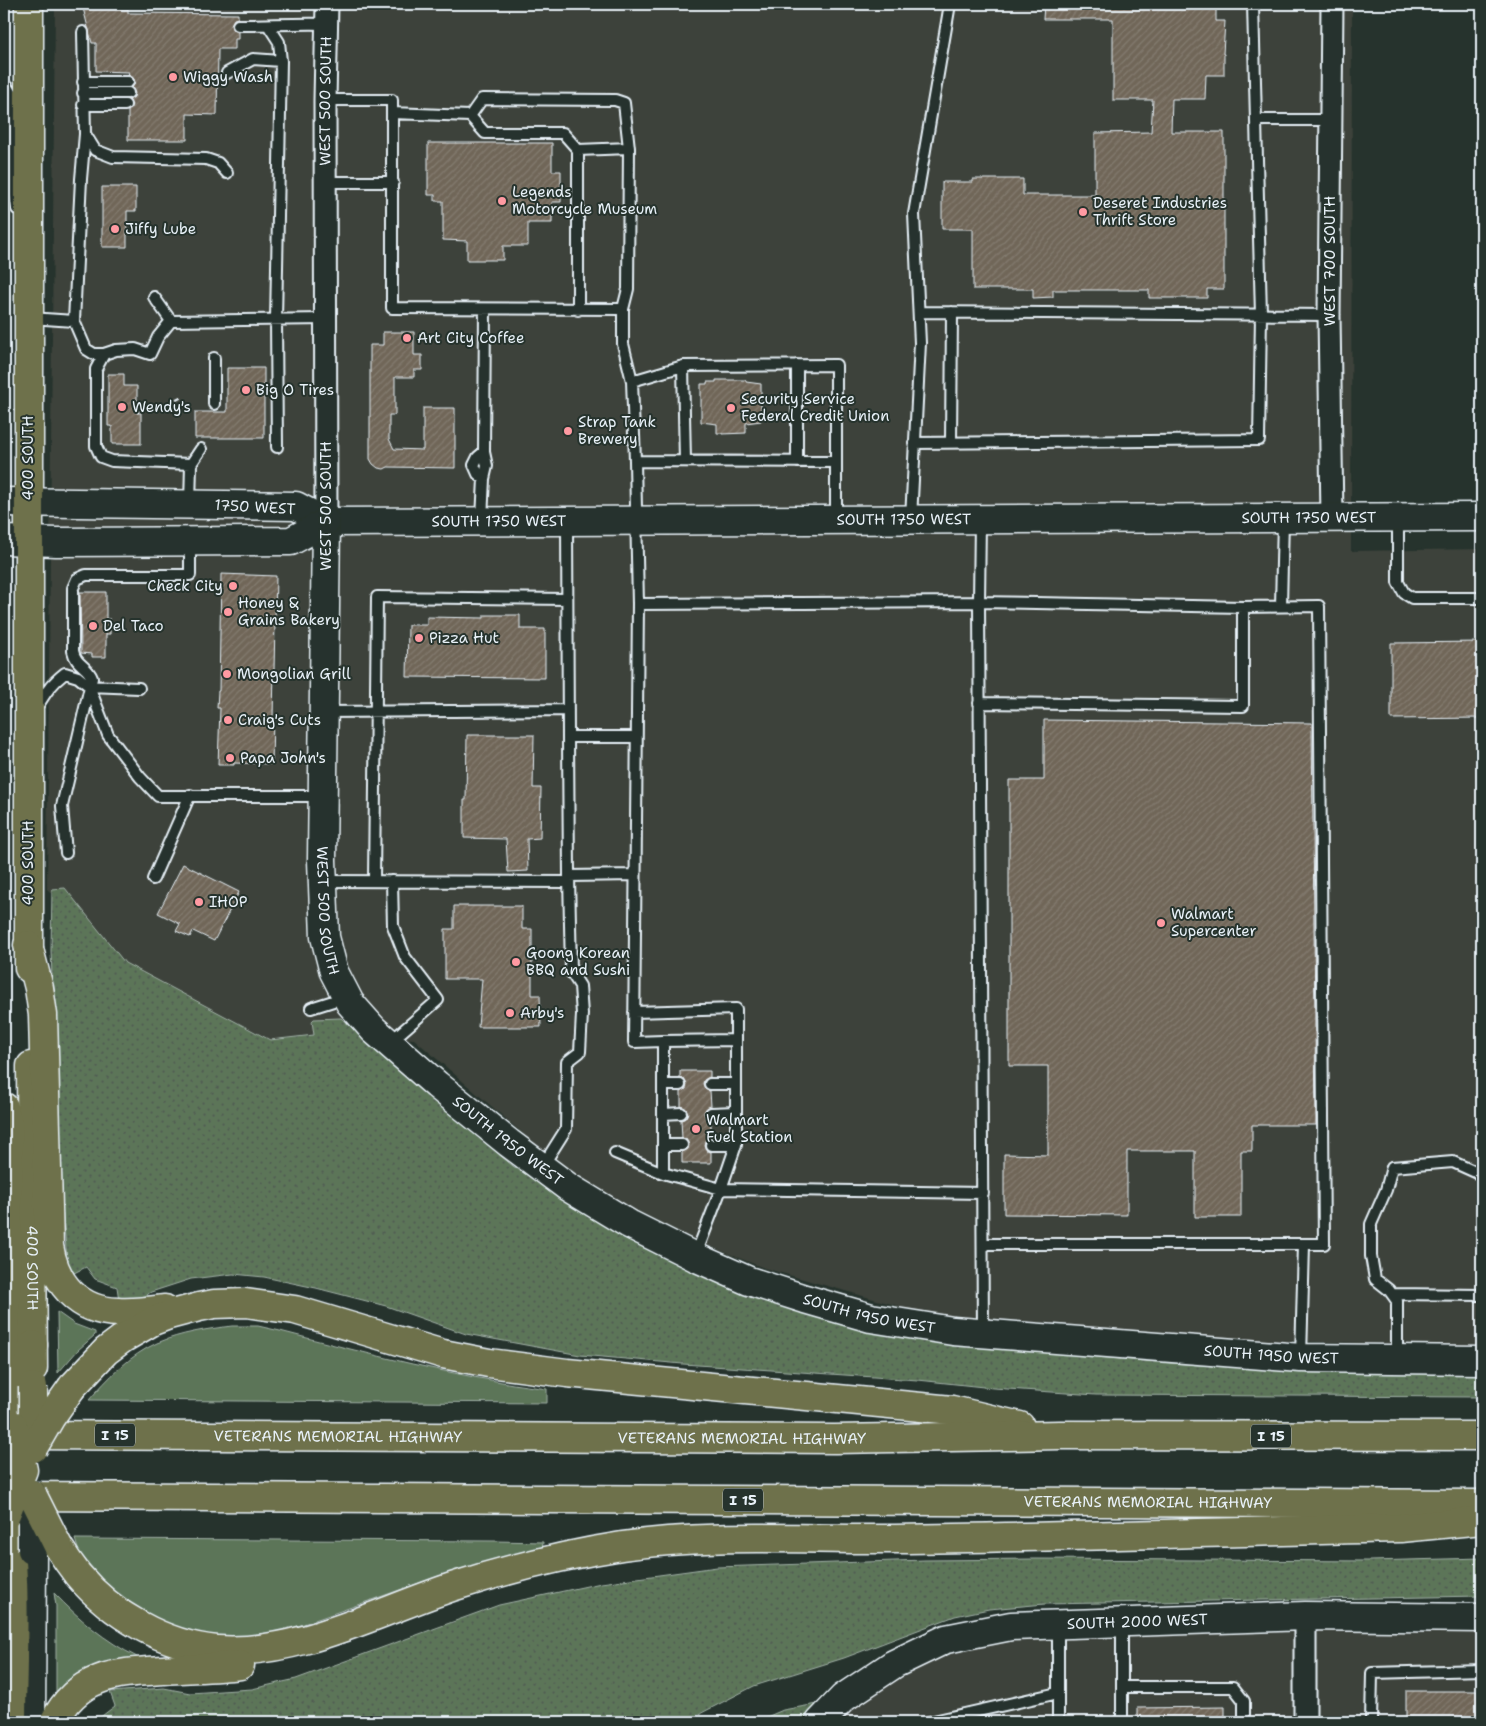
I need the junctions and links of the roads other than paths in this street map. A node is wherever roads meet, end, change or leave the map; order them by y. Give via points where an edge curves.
1 (29, 4) edge
2 (950, 4) edge
3 (1253, 4) edge
4 (1332, 4) edge
5 (327, 14) edge
6 (238, 25) dead end
7 (268, 25) junction
8 (83, 32) dead end
9 (280, 61) junction
10 (227, 73) dead end
11 (83, 82) junction
12 (4, 84) edge
13 (83, 93) junction
14 (325, 100) junction
15 (83, 104) junction
16 (125, 105) dead end
17 (392, 113) junction
18 (470, 116) junction
19 (1256, 120) junction
20 (1331, 120) junction
21 (85, 134) junction
22 (629, 148) junction
23 (578, 150) junction
24 (227, 173) dead end
25 (326, 182) junction
26 (393, 182) junction
27 (28, 284) junction
28 (154, 297) dead end
29 (484, 309) junction
30 (623, 309) junction
31 (578, 310) junction
32 (919, 312) junction
33 (952, 312) junction
34 (1329, 315) junction
35 (1261, 316) junction
36 (29, 318) junction
37 (276, 320) junction
38 (326, 320) junction
39 (74, 321) junction
40 (171, 321) junction
41 (104, 354) junction
42 (214, 358) dead end
43 (797, 365) junction
44 (683, 366) junction
45 (632, 381) junction
46 (214, 404) dead end
47 (951, 442) junction
48 (914, 443) junction
49 (276, 447) dead end
50 (201, 449) dead end
51 (635, 461) junction
52 (685, 461) junction
53 (797, 462) junction
54 (836, 462) junction
55 (191, 464) junction
56 (16, 503) edge
57 (190, 505) junction
58 (1398, 517) junction
59 (1482, 517) edge
60 (1283, 518) junction
61 (1332, 518) junction
62 (980, 519) junction
63 (836, 520) junction
64 (911, 520) junction
65 (567, 521) junction
66 (636, 521) junction
67 (326, 522) junction
68 (482, 522) junction
69 (16, 541) edge
70 (190, 542) junction
71 (1482, 598) edge
72 (567, 599) junction
73 (979, 602) junction
74 (638, 604) junction
75 (1281, 606) junction
76 (1243, 607) junction
77 (89, 686) junction
78 (139, 688) dead end
79 (979, 703) junction
80 (568, 710) junction
81 (375, 711) junction
82 (324, 712) junction
83 (28, 724) junction
84 (568, 737) junction
85 (636, 737) junction
86 (190, 795) junction
87 (323, 796) junction
88 (66, 853) dead end
89 (635, 875) junction
90 (153, 879) dead end
91 (569, 879) junction
92 (323, 881) junction
93 (374, 881) junction
94 (392, 881) junction
95 (28, 945) junction
96 (348, 1000) junction
97 (311, 1008) dead end
98 (634, 1012) junction
99 (736, 1040) junction
100 (664, 1042) junction
101 (389, 1043) junction
102 (710, 1084) dead end
103 (736, 1084) junction
104 (663, 1085) junction
105 (680, 1085) dead end
106 (4, 1107) edge
107 (735, 1112) junction
108 (681, 1113) dead end
109 (711, 1113) dead end
110 (663, 1114) junction
111 (664, 1145) junction
112 (682, 1145) dead end
113 (711, 1145) dead end
114 (736, 1145) junction
115 (615, 1153) dead end
116 (541, 1167) junction
117 (664, 1173) junction
118 (1482, 1175) edge
119 (721, 1189) junction
120 (983, 1193) junction
121 (983, 1244) junction
122 (1304, 1244) junction
123 (695, 1258) junction
124 (1392, 1294) junction
125 (1482, 1295) edge
126 (199, 1307) junction
127 (984, 1333) junction
128 (1301, 1358) junction
129 (1397, 1359) junction
130 (1482, 1360) edge
131 (21, 1387) junction
132 (1060, 1435) junction
133 (7, 1436) edge
134 (1482, 1436) edge
135 (29, 1471) junction
136 (1482, 1504) edge
137 (4, 1508) edge
138 (1482, 1520) edge
139 (33, 1549) junction
140 (420, 1598) junction
141 (1305, 1616) junction
142 (1482, 1618) edge
143 (1122, 1623) junction
144 (1058, 1625) junction
145 (1482, 1670) edge
146 (1122, 1687) junction
147 (1058, 1693) junction
148 (12, 1722) edge
149 (31, 1722) edge
150 (54, 1722) edge
151 (820, 1722) edge
152 (929, 1722) edge
153 (1058, 1722) edge
154 (1122, 1722) edge
155 (1244, 1722) edge
156 (1305, 1722) edge
157 (1371, 1722) edge

1 - 27 main road, 400 SOUTH
2 - 32 lane via 914,214
3 - 19 lane
4 - 20 street, WEST 700 SOUTH
5 - 7 lane via 299,23
5 - 14 street, WEST 500 SOUTH
6 - 7 lane
7 - 9 lane via 279,42
8 - 11 lane
9 - 10 lane via 253,59
9 - 37 lane
11 - 13 lane
11 - 13 lane via 128,88
12 - 27 lane via 13,106 15,197
13 - 15 lane
14 - 17 lane via 392,100
14 - 25 street, WEST 500 SOUTH
15 - 16 lane
15 - 21 lane
17 - 18 lane
17 - 26 lane
18 - 22 lane via 482,99 615,100 624,103
18 - 23 lane via 485,133 563,133
19 - 20 lane
19 - 35 lane
20 - 34 street, WEST 700 SOUTH
21 - 24 lane via 95,150 113,157 206,159 218,163
21 - 39 lane
22 - 23 lane
22 - 30 lane via 628,290
23 - 31 lane
25 - 26 lane
25 - 38 street, WEST 500 SOUTH
26 - 29 lane via 392,308
27 - 36 main road, 400 SOUTH
28 - 40 lane
29 - 31 lane
29 - 68 lane via 484,452 487,466
30 - 31 lane
30 - 45 lane via 623,344
32 - 33 lane
32 - 48 lane
33 - 35 lane
33 - 47 lane
34 - 35 lane
34 - 61 street, WEST 700 SOUTH
35 - 47 lane via 1259,440
36 - 39 lane
36 - 56 main road, 400 SOUTH
37 - 38 lane
37 - 40 lane
37 - 49 lane
38 - 67 street, WEST 500 SOUTH
39 - 41 lane via 86,349 94,354
40 - 41 lane via 150,354 136,349
41 - 55 lane via 96,369 96,446 101,456 112,461
42 - 46 lane
43 - 44 lane
43 - 53 lane
43 - 54 lane via 836,365
44 - 45 lane
44 - 52 lane
45 - 51 lane
47 - 48 lane
48 - 64 lane
50 - 55 lane
51 - 52 lane
51 - 66 lane
52 - 53 lane
53 - 54 lane
54 - 63 lane
55 - 57 lane
56 - 57 street, 1750 WEST
56 - 69 main road, 400 SOUTH
57 - 67 street, 1750 WEST via 296,506
58 - 59 street, SOUTH 1750 WEST
58 - 61 street, SOUTH 1750 WEST
58 - 71 lane via 1398,582 1404,592 1412,598
60 - 61 street, SOUTH 1750 WEST
60 - 62 street, SOUTH 1750 WEST
60 - 75 lane
62 - 64 street, SOUTH 1750 WEST
62 - 73 lane
63 - 64 street, SOUTH 1750 WEST
63 - 66 street, SOUTH 1750 WEST
65 - 66 street, SOUTH 1750 WEST
65 - 68 street, SOUTH 1750 WEST
65 - 72 lane
66 - 74 lane
67 - 68 street, SOUTH 1750 WEST
67 - 70 street, 1750 WEST via 291,541
67 - 82 street, WEST 500 SOUTH
69 - 70 street, 1750 WEST
69 - 83 main road, 400 SOUTH
70 - 77 lane via 190,575 86,575 77,579 73,651 74,659 90,672
72 - 80 lane
72 - 81 lane via 377,597
73 - 74 lane
73 - 76 lane
73 - 79 lane
74 - 85 lane
75 - 76 lane
75 - 122 lane via 1319,606 1324,1244
76 - 79 lane via 1243,706
77 - 78 lane
77 - 83 lane via 78,676 65,673 49,686
77 - 86 lane via 108,735 140,777 158,796
77 - 88 lane via 62,806
79 - 120 lane
80 - 81 lane
80 - 84 lane
81 - 82 lane
81 - 93 lane
82 - 87 street, WEST 500 SOUTH
83 - 95 main road, 400 SOUTH
84 - 85 lane
84 - 91 lane
85 - 89 lane
86 - 87 lane
86 - 90 lane
87 - 92 street, WEST 500 SOUTH
89 - 91 lane
89 - 98 lane
91 - 94 lane
91 - 116 lane via 571,972 580,986 582,1014 580,1052 567,1062 566,1130
92 - 93 lane
92 - 96 street, WEST 500 SOUTH via 324,938 334,972
93 - 94 lane
94 - 101 lane via 393,926 405,957 438,1000
95 - 126 main road via 43,1015 49,1246 55,1270 74,1296 106,1311
95 - 131 main road, 400 SOUTH via 33,1346
96 - 97 lane
96 - 101 street, SOUTH 1950 WEST
98 - 99 lane via 736,1009
98 - 100 lane via 634,1042
99 - 100 lane
99 - 103 lane
100 - 104 lane
101 - 116 street, SOUTH 1950 WEST
102 - 103 lane
103 - 107 lane
104 - 105 lane
104 - 110 lane
106 - 131 main road via 9,1128 5,1361
107 - 109 lane
107 - 114 lane
108 - 110 lane
110 - 111 lane
111 - 112 lane
111 - 117 lane
113 - 114 lane
114 - 119 lane
115 - 117 lane
116 - 123 street, SOUTH 1950 WEST via 629,1224
117 - 119 lane
118 - 124 lane via 1453,1162 1392,1167 1371,1224 1375,1279
119 - 120 lane
119 - 123 lane
120 - 121 lane
121 - 122 lane
121 - 127 lane
122 - 128 lane
123 - 127 street, SOUTH 1950 WEST via 749,1281 871,1318
124 - 125 lane
124 - 129 lane via 1397,1301
126 - 132 main road via 246,1303 279,1307 443,1354 517,1367 952,1410
126 - 135 main road, bridge via 168,1315 139,1328 106,1351 72,1387 51,1417
127 - 128 street, SOUTH 1950 WEST
128 - 129 street, SOUTH 1950 WEST
129 - 130 street, SOUTH 1950 WEST
131 - 133 main road
131 - 135 main road, 400 SOUTH, bridge
132 - 133 main road, VETERANS MEMORIAL HIGHWAY / I 15 via 835,1439
132 - 134 main road, VETERANS MEMORIAL HIGHWAY / I 15
133 - 135 main road, bridge
135 - 137 main road, bridge
135 - 139 main road, bridge
136 - 137 main road, VETERANS MEMORIAL HIGHWAY / I 15
137 - 139 main road
138 - 140 main road via 1401,1528 671,1541 550,1559
139 - 140 main road via 77,1573 89,1587 129,1619 172,1640 203,1648 240,1650 282,1646
139 - 148 main road via 12,1578
139 - 149 street
140 - 150 main road via 346,1634 261,1662 107,1676 72,1697
141 - 142 street, SOUTH 2000 WEST
141 - 143 street, SOUTH 2000 WEST
141 - 156 street
143 - 144 street, SOUTH 2000 WEST
143 - 146 lane
144 - 147 lane
144 - 151 street, SOUTH 2000 WEST via 1011,1626 946,1640 894,1664 843,1698
145 - 157 lane via 1372,1673
146 - 154 lane
146 - 155 lane via 1232,1687 1244,1701
147 - 152 lane
147 - 153 lane

